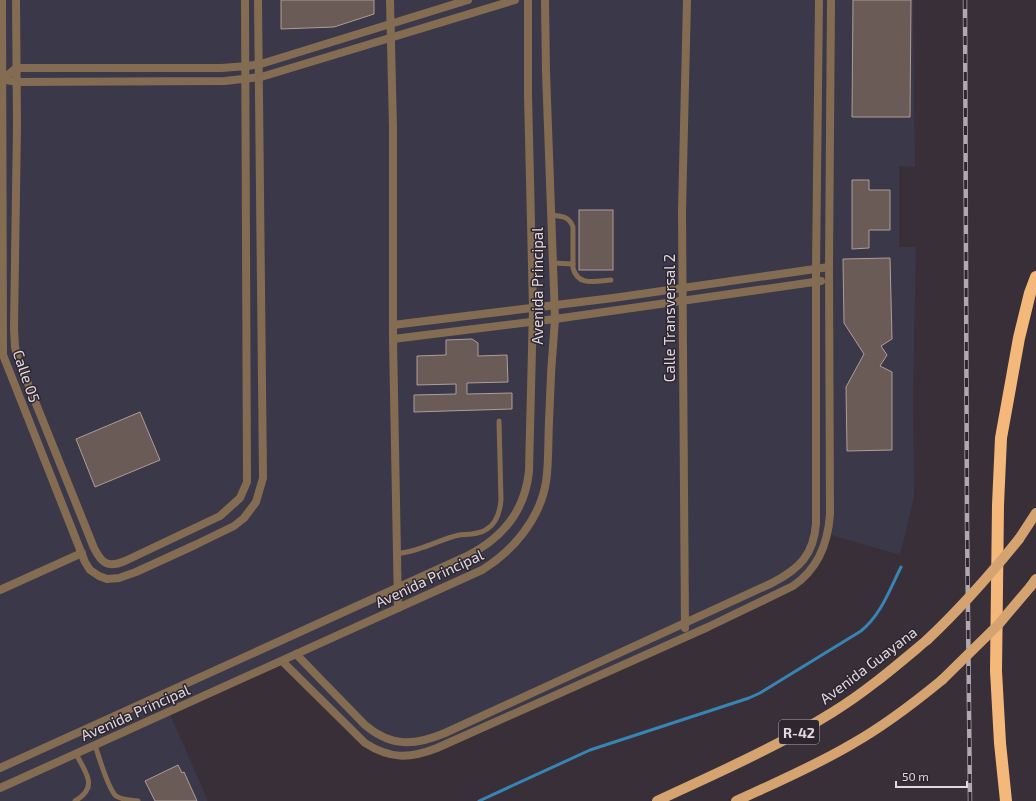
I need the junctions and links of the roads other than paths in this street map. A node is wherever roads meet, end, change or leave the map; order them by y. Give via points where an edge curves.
1 (2, 0) edge
2 (16, 0) edge
3 (245, 0) edge
4 (258, 0) edge
5 (390, 0) edge
6 (468, 0) edge
7 (515, 0) edge
8 (528, 0) edge
9 (546, 0) edge
10 (687, 0) edge
11 (819, 0) edge
12 (831, 0) edge
13 (391, 23) junction
14 (391, 38) junction
15 (258, 64) junction
16 (245, 67) junction
17 (16, 68) junction
18 (259, 77) junction
19 (1, 79) edge
20 (245, 79) junction
21 (17, 82) junction
22 (551, 215) junction
23 (2, 250) edge
24 (553, 263) junction
25 (573, 264) junction
26 (829, 267) junction
27 (816, 269) junction
28 (1036, 277) edge
29 (611, 280) dead end
30 (829, 280) junction
31 (816, 282) junction
32 (682, 288) junction
33 (682, 300) junction
34 (554, 306) junction
35 (533, 308) junction
36 (555, 318) junction
37 (533, 321) junction
38 (393, 325) junction
39 (2, 328) junction
40 (14, 328) junction
41 (393, 339) junction
42 (262, 353) junction
43 (247, 354) junction
44 (830, 357) junction
45 (816, 358) junction
46 (248, 421) junction
47 (500, 421) dead end
48 (262, 422) junction
49 (830, 467) junction
50 (816, 468) junction
51 (64, 475) junction
52 (52, 480) junction
53 (1036, 513) edge
54 (814, 540) junction
55 (825, 545) junction
56 (82, 553) junction
57 (397, 554) junction
58 (1033, 583) edge
59 (397, 588) junction
60 (0, 590) edge
61 (398, 608) junction
62 (685, 623) junction
63 (686, 637) junction
64 (296, 654) junction
65 (282, 661) junction
66 (95, 746) junction
67 (76, 754) junction
68 (0, 768) edge
69 (0, 788) edge
70 (75, 801) edge
71 (138, 801) edge
72 (657, 801) edge
73 (736, 801) edge
74 (1006, 801) edge

1 - 19 street, Calle 05
2 - 17 street, Calle 05
3 - 16 street
4 - 15 street
5 - 13 street
6 - 13 street
7 - 14 street
8 - 35 street, Avenida Principal
9 - 22 street, Avenida Principal
10 - 32 street, Calle Transversal 2
11 - 27 street
12 - 26 street
13 - 14 street
13 - 15 street
14 - 18 street
14 - 38 street
15 - 16 street
15 - 18 street
16 - 17 street
16 - 20 street
17 - 19 street
17 - 21 street, Calle 05
18 - 20 street
18 - 42 street
19 - 21 street
19 - 23 street, Calle 05
20 - 21 street
20 - 43 street
21 - 40 street, Calle 05
22 - 24 street, Avenida Principal
22 - 25 lane via 563,216 571,222
23 - 39 street, Calle 05
24 - 25 lane
24 - 34 street, Avenida Principal
25 - 29 lane via 575,274 584,282
26 - 27 street
26 - 30 street
27 - 31 street
27 - 32 street
28 - 74 highway via 1019,338 1001,438 996,671
30 - 31 street
30 - 44 street
31 - 33 street
31 - 45 street
32 - 33 street, Calle Transversal 2
32 - 34 street
33 - 36 street
33 - 62 street, Calle Transversal 2
34 - 35 street
34 - 36 street, Avenida Principal
35 - 37 street, Avenida Principal
35 - 38 street
36 - 37 street
36 - 61 street, Avenida Principal via 551,354 546,482 533,518 512,546 490,566
37 - 41 street
37 - 59 street, Avenida Principal via 529,471 521,504 509,523 486,546
38 - 41 street
39 - 40 street
39 - 52 street, Calle 05 via 5,362
40 - 51 street, Calle 05 via 18,359
41 - 57 street
42 - 43 street
42 - 48 street
43 - 46 street
44 - 45 street
44 - 49 street
45 - 50 street
46 - 48 street
46 - 51 street, Calle 05 via 247,482 243,493 232,506 212,521 112,565 100,559 94,548
47 - 57 lane via 501,500 496,520 480,532
48 - 56 street, Calle 05 via 263,478 256,502 240,522 127,576 113,579 99,576 90,570
49 - 50 street
49 - 55 street via 829,526
50 - 54 street
51 - 52 street
52 - 56 street, Calle 05
53 - 72 main road, Avenida Guayana / R-42, bridge via 1019,539 956,612 927,640 878,680 799,733 764,752
54 - 55 street
54 - 62 street via 806,557 790,573
55 - 63 street via 814,567 798,582
56 - 60 street
57 - 59 street
58 - 73 main road, R-42, bridge via 998,625 942,680 914,703 853,744 799,773
59 - 61 street
59 - 68 street, Avenida Principal
61 - 64 street, Avenida Principal
62 - 63 street, Calle Transversal 2
62 - 64 street via 445,734 412,742 390,740 372,730
63 - 65 street via 437,748 412,756 391,754 365,742
64 - 65 street, Avenida Principal
65 - 66 street, Avenida Principal
66 - 67 street, Avenida Principal
66 - 71 lane via 110,788 116,796
67 - 69 street, Avenida Principal
67 - 70 lane via 89,780 88,789

